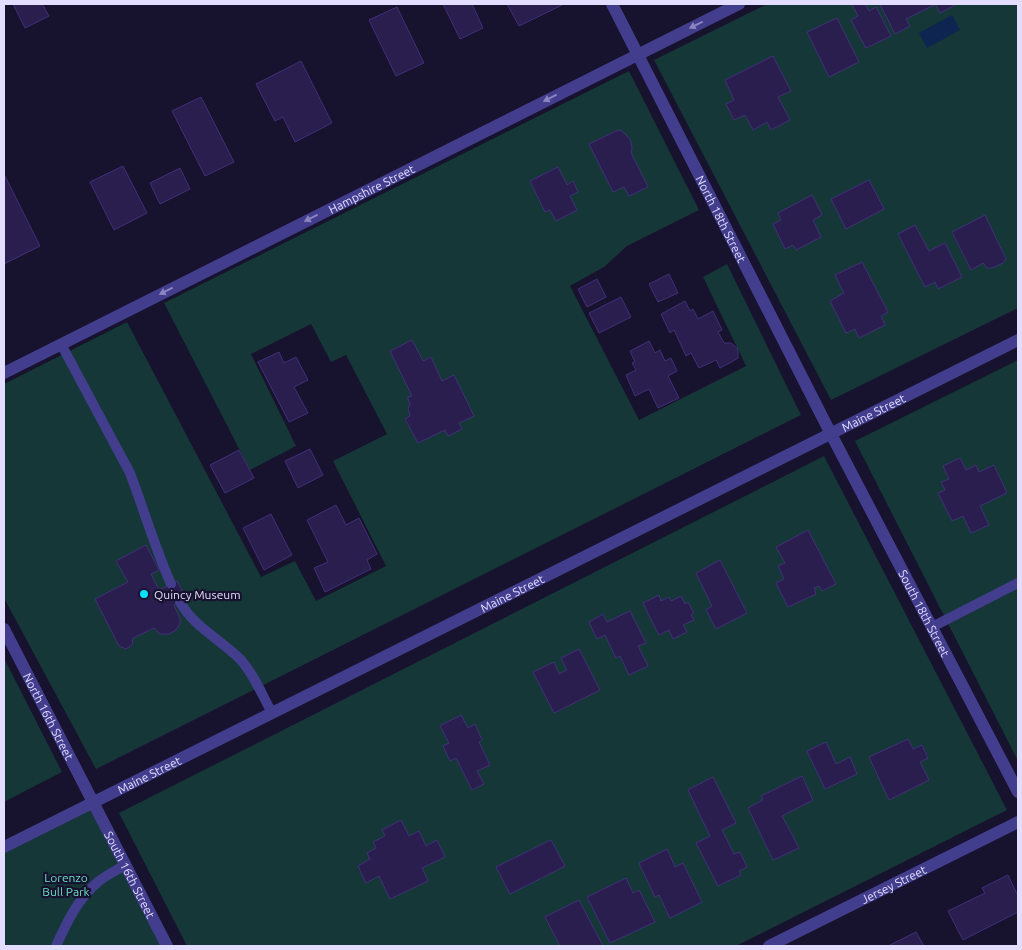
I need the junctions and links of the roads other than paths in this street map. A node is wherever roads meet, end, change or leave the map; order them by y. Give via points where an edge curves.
1 (612, 4) edge
2 (739, 4) edge
3 (638, 54) junction
4 (1018, 340) edge
5 (61, 344) junction
6 (4, 373) edge
7 (831, 434) junction
8 (1018, 583) edge
9 (171, 584) dead end
10 (180, 602) dead end
11 (932, 627) junction
12 (4, 629) edge
13 (272, 713) junction
14 (1018, 792) edge
15 (93, 802) junction
16 (1018, 822) edge
17 (4, 847) edge
18 (126, 864) junction
19 (56, 946) edge
20 (168, 946) edge
21 (769, 946) edge

1 - 3 street, North 18th Street
2 -> 3 street, Hampshire Street
3 -> 5 street, Hampshire Street
3 - 7 street, North 18th Street
4 - 7 street, Maine Street
5 - 6 street, Hampshire Street
5 - 9 lane via 130,473
7 - 11 street, South 18th Street
7 - 13 street, Maine Street
8 - 11 lane
10 - 13 lane via 195,622 241,660
11 - 14 street, South 18th Street
12 - 15 street, North 16th Street
13 - 15 street, Maine Street
15 - 17 street, Maine Street
15 - 18 street, South 16th Street
16 - 21 street, Jersey Street
18 - 19 lane via 99,881 82,898
18 - 20 street, South 16th Street

